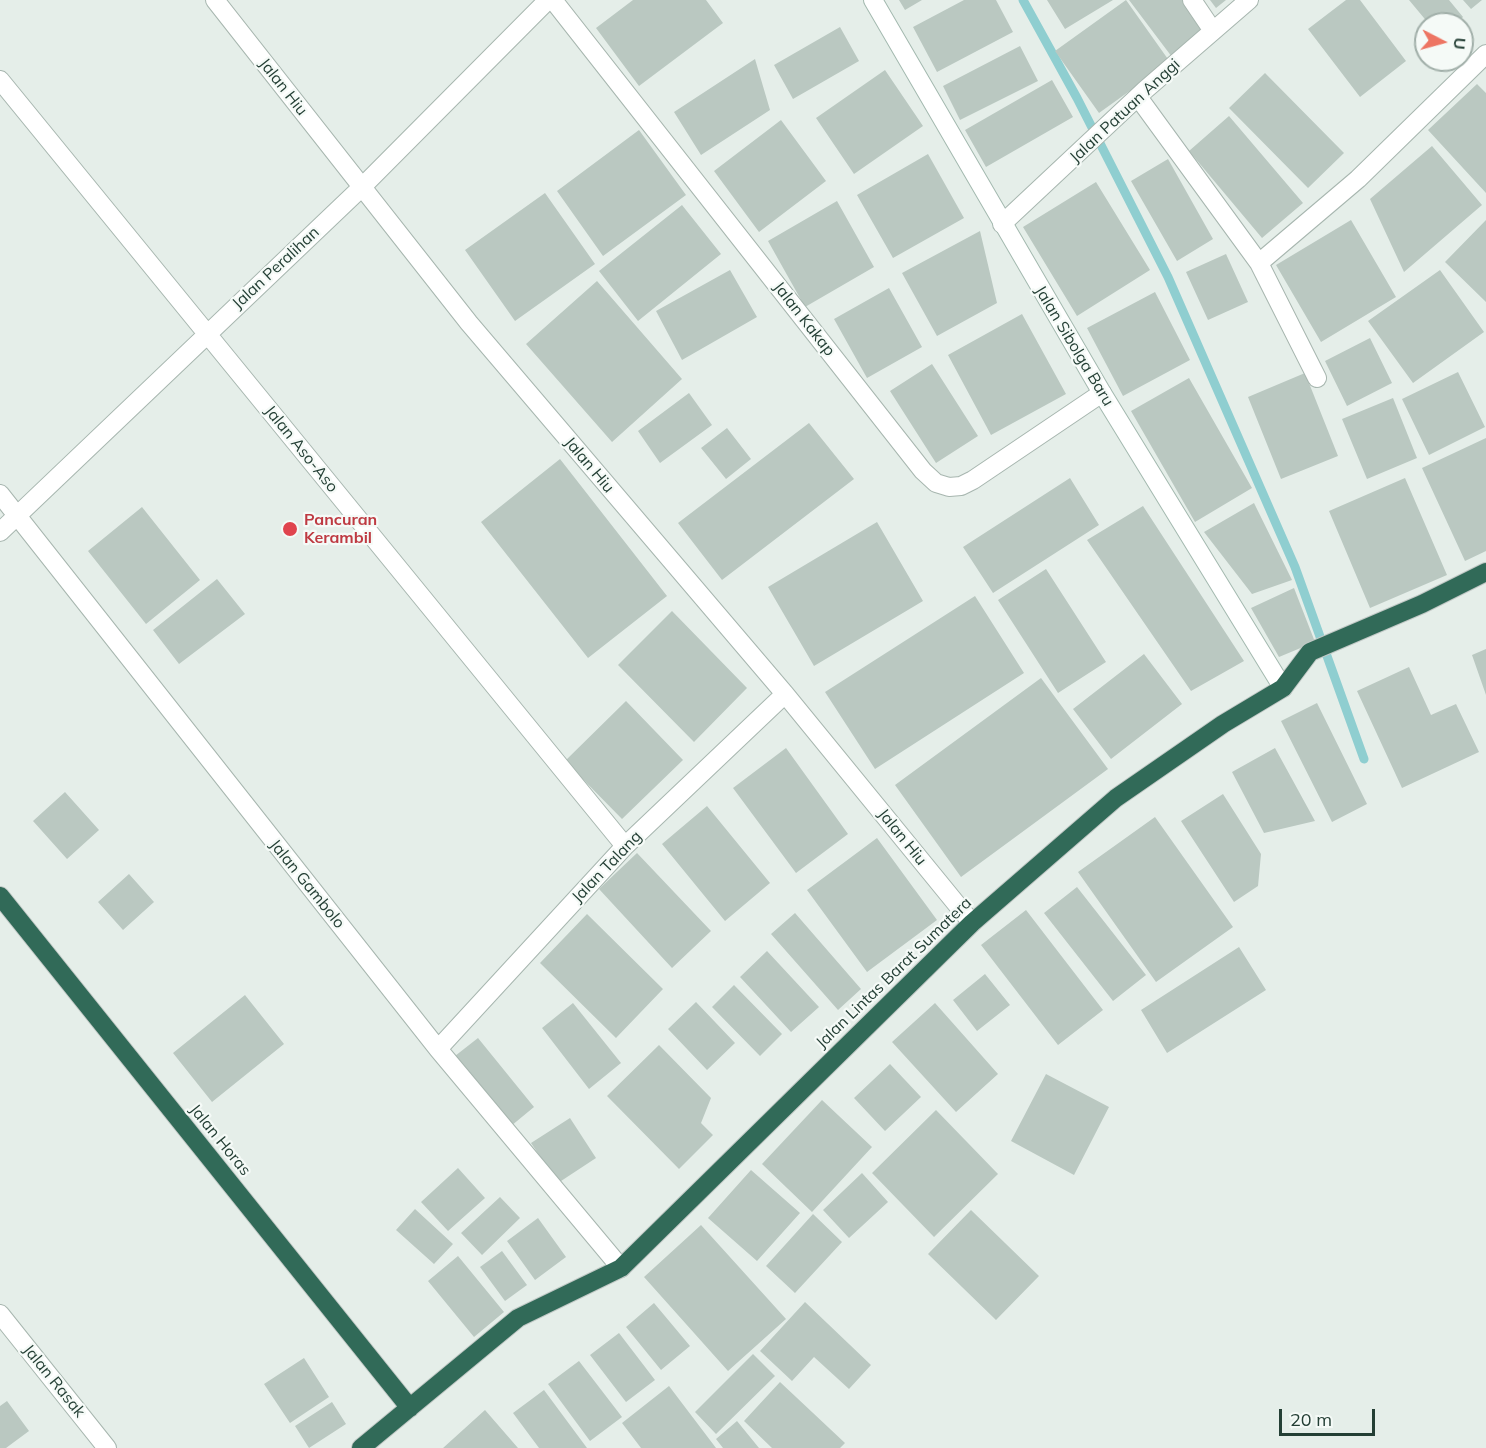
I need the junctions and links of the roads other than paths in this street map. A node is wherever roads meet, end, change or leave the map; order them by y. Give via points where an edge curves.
1 (215, 0) edge
2 (551, 0) edge
3 (873, 0) edge
4 (1192, 0) edge
5 (1250, 0) edge
6 (1213, 31) junction
7 (1486, 54) edge
8 (0, 80) edge
9 (1138, 97) junction
10 (362, 187) junction
11 (1002, 224) junction
12 (1259, 263) junction
13 (207, 333) junction
14 (1317, 378) dead end
15 (1102, 393) junction
16 (0, 494) edge
17 (17, 516) junction
18 (0, 531) edge
19 (1486, 572) edge
20 (1283, 688) junction
21 (785, 694) junction
22 (625, 846) junction
23 (0, 896) edge
24 (972, 923) junction
25 (438, 1049) junction
26 (621, 1268) junction
27 (0, 1314) edge
28 (410, 1408) junction
29 (107, 1448) edge
30 (361, 1448) edge

1 - 10 street, Jalan Hiu
2 - 10 street, Jalan Peralihan
2 - 15 street, Jalan Kakap via 936,483 949,487 973,480
3 - 11 street, Jalan Sibolga Baru
4 - 6 street
5 - 6 street, Jalan Patuan Anggi
6 - 9 street, Jalan Patuan Anggi
7 - 12 street via 1358,179
8 - 13 street, Jalan Aso-Aso
9 - 11 street, Jalan Patuan Anggi
9 - 12 street
10 - 13 street, Jalan Peralihan
10 - 21 street, Jalan Hiu via 469,323
11 - 15 street, Jalan Sibolga Baru
12 - 14 street
13 - 17 street, Jalan Peralihan
13 - 22 street, Jalan Aso-Aso
15 - 20 street, Jalan Sibolga Baru
16 - 17 street, Jalan Gambolo
17 - 18 street, Jalan Peralihan
17 - 25 street, Jalan Gambolo
19 - 20 highway, Jalan Lintas Barat Sumatera via 1310,652
20 - 24 highway, Jalan Lintas Barat Sumatera via 1116,798
21 - 22 street, Jalan Talang
21 - 24 street, Jalan Hiu
22 - 25 street, Jalan Talang
23 - 28 highway, Jalan Horas
24 - 26 highway, Jalan Lintas Barat Sumatera
25 - 26 street, Jalan Gambolo
26 - 28 highway, Jalan Lintas Barat Sumatera via 518,1318
27 - 29 street, Jalan Rasak
28 - 30 highway, Jalan Lintas Barat Sumatera

